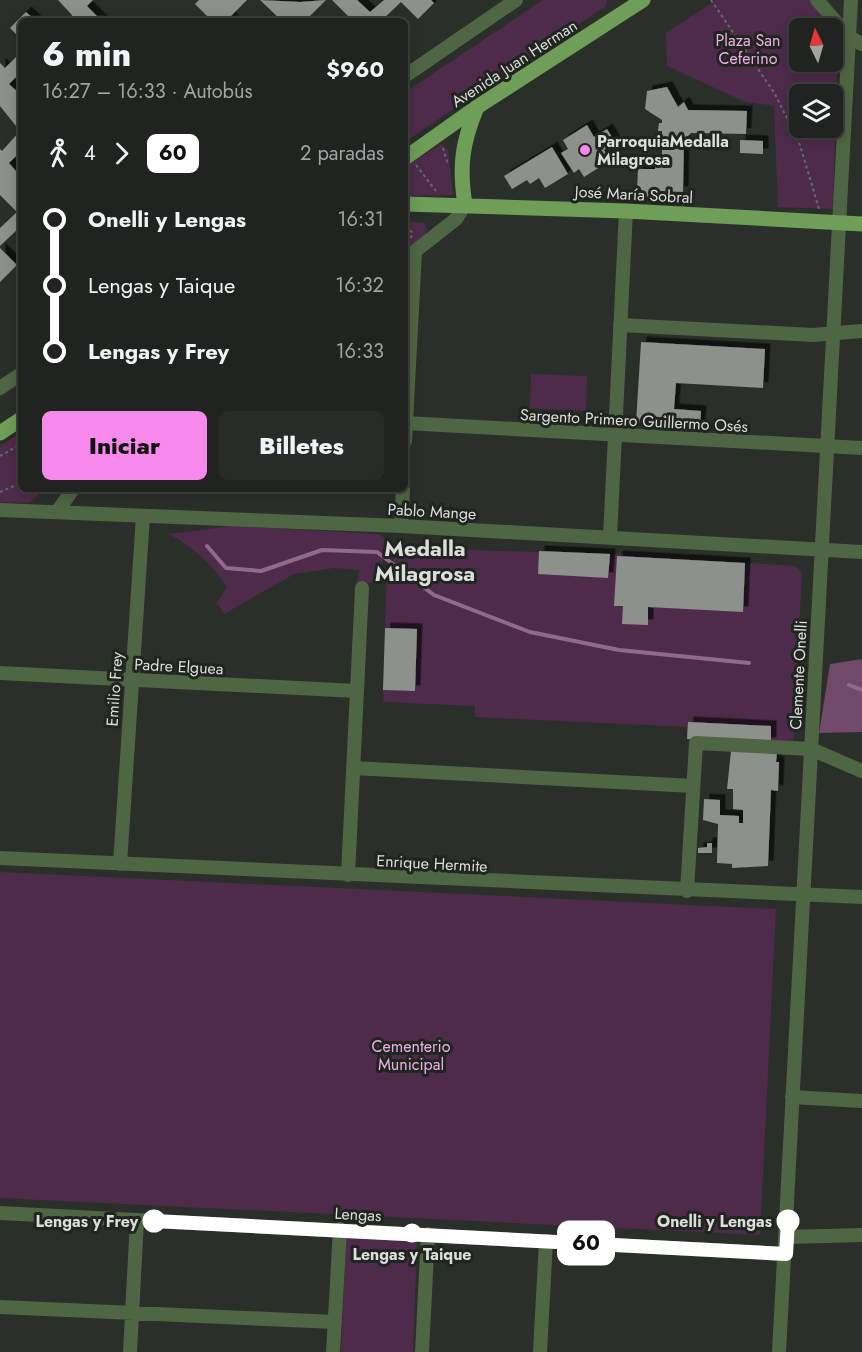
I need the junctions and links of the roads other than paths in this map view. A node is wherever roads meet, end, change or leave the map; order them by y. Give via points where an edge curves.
1 (516, 0) edge
2 (644, 0) edge
3 (817, 0) edge
4 (851, 0) edge
5 (626, 5) edge
6 (856, 40) edge
7 (408, 73) edge
8 (477, 107) junction
9 (408, 156) edge
10 (408, 204) edge
11 (465, 205) junction
12 (626, 211) junction
13 (840, 223) junction
14 (862, 224) edge
15 (409, 252) edge
16 (408, 295) edge
17 (620, 325) junction
18 (862, 331) edge
19 (832, 333) junction
20 (18, 376) edge
21 (0, 388) edge
22 (18, 421) edge
23 (408, 423) edge
24 (0, 433) edge
25 (614, 435) junction
26 (828, 447) junction
27 (862, 448) edge
28 (71, 492) edge
29 (402, 492) edge
30 (0, 510) edge
31 (57, 512) junction
32 (143, 516) junction
33 (401, 526) junction
34 (610, 537) junction
35 (820, 550) junction
36 (862, 552) edge
37 (362, 588) dead end
38 (0, 673) edge
39 (131, 680) junction
40 (357, 691) junction
41 (811, 748) junction
42 (353, 768) junction
43 (862, 771) edge
44 (693, 786) junction
45 (0, 858) edge
46 (120, 864) junction
47 (348, 876) junction
48 (687, 891) junction
49 (803, 896) junction
50 (862, 897) edge
51 (792, 1097) junction
52 (862, 1101) edge
53 (0, 1213) edge
54 (137, 1220) junction
55 (340, 1229) junction
56 (428, 1234) junction
57 (862, 1235) edge
58 (787, 1237) junction
59 (546, 1241) junction
60 (786, 1254) junction
61 (0, 1308) edge
62 (132, 1312) junction
63 (335, 1322) junction
64 (130, 1352) edge
65 (333, 1352) edge
66 (422, 1352) edge
67 (540, 1352) edge
68 (779, 1352) edge

1 - 7 street
2 - 5 main road, Avenida Juan Herman
3 - 6 street
4 - 6 street, Clemente Onelli
5 - 8 main road, Avenida Juan Herman
6 - 13 street, Clemente Onelli
8 - 9 main road, Avenida Juan Herman
8 - 11 main road via 465,135 461,159
10 - 11 main road, José María Sobral
11 - 12 main road, José María Sobral
11 - 15 street via 456,219
12 - 13 main road, José María Sobral
12 - 17 street
13 - 14 main road, José María Sobral
13 - 19 street, Clemente Onelli
15 - 16 street
17 - 19 street
17 - 25 street
18 - 19 street
19 - 26 street, Clemente Onelli
20 - 21 street
22 - 24 main road
23 - 25 street, Sargento Primero Guillermo Osés
25 - 26 street, Sargento Primero Guillermo Osés
25 - 34 street
26 - 27 street, Sargento Primero Guillermo Osés
26 - 35 street, Clemente Onelli
28 - 31 street
29 - 33 street
30 - 31 street, Pablo Mange
31 - 32 street, Pablo Mange
32 - 33 street, Pablo Mange
32 - 39 street, Emilio Frey
33 - 34 street, Pablo Mange
34 - 35 street, Pablo Mange
35 - 36 street, Pablo Mange
35 - 41 street, Clemente Onelli
37 - 40 street
38 - 39 street, Padre Elguea
39 - 40 street, Padre Elguea
39 - 46 street, Emilio Frey
40 - 42 street
41 - 43 street
41 - 44 street via 696,743
41 - 49 street, Clemente Onelli
42 - 44 street
42 - 47 street
44 - 48 street
45 - 46 street, Enrique Hermite
46 - 47 street, Enrique Hermite
47 - 48 street, Enrique Hermite
48 - 49 street, Enrique Hermite
49 - 50 street, Enrique Hermite
49 - 51 street, Clemente Onelli
51 - 52 street
51 - 58 street, Clemente Onelli
53 - 54 street, Lengas
54 - 55 street, Lengas
54 - 62 street
55 - 56 street, Lengas
55 - 63 street
56 - 59 street, Lengas
56 - 66 street
57 - 58 street
58 - 60 street, Clemente Onelli
59 - 60 street, Lengas
59 - 67 street
60 - 68 street, Clemente Onelli
61 - 62 street
62 - 63 street
62 - 64 street
63 - 65 street

